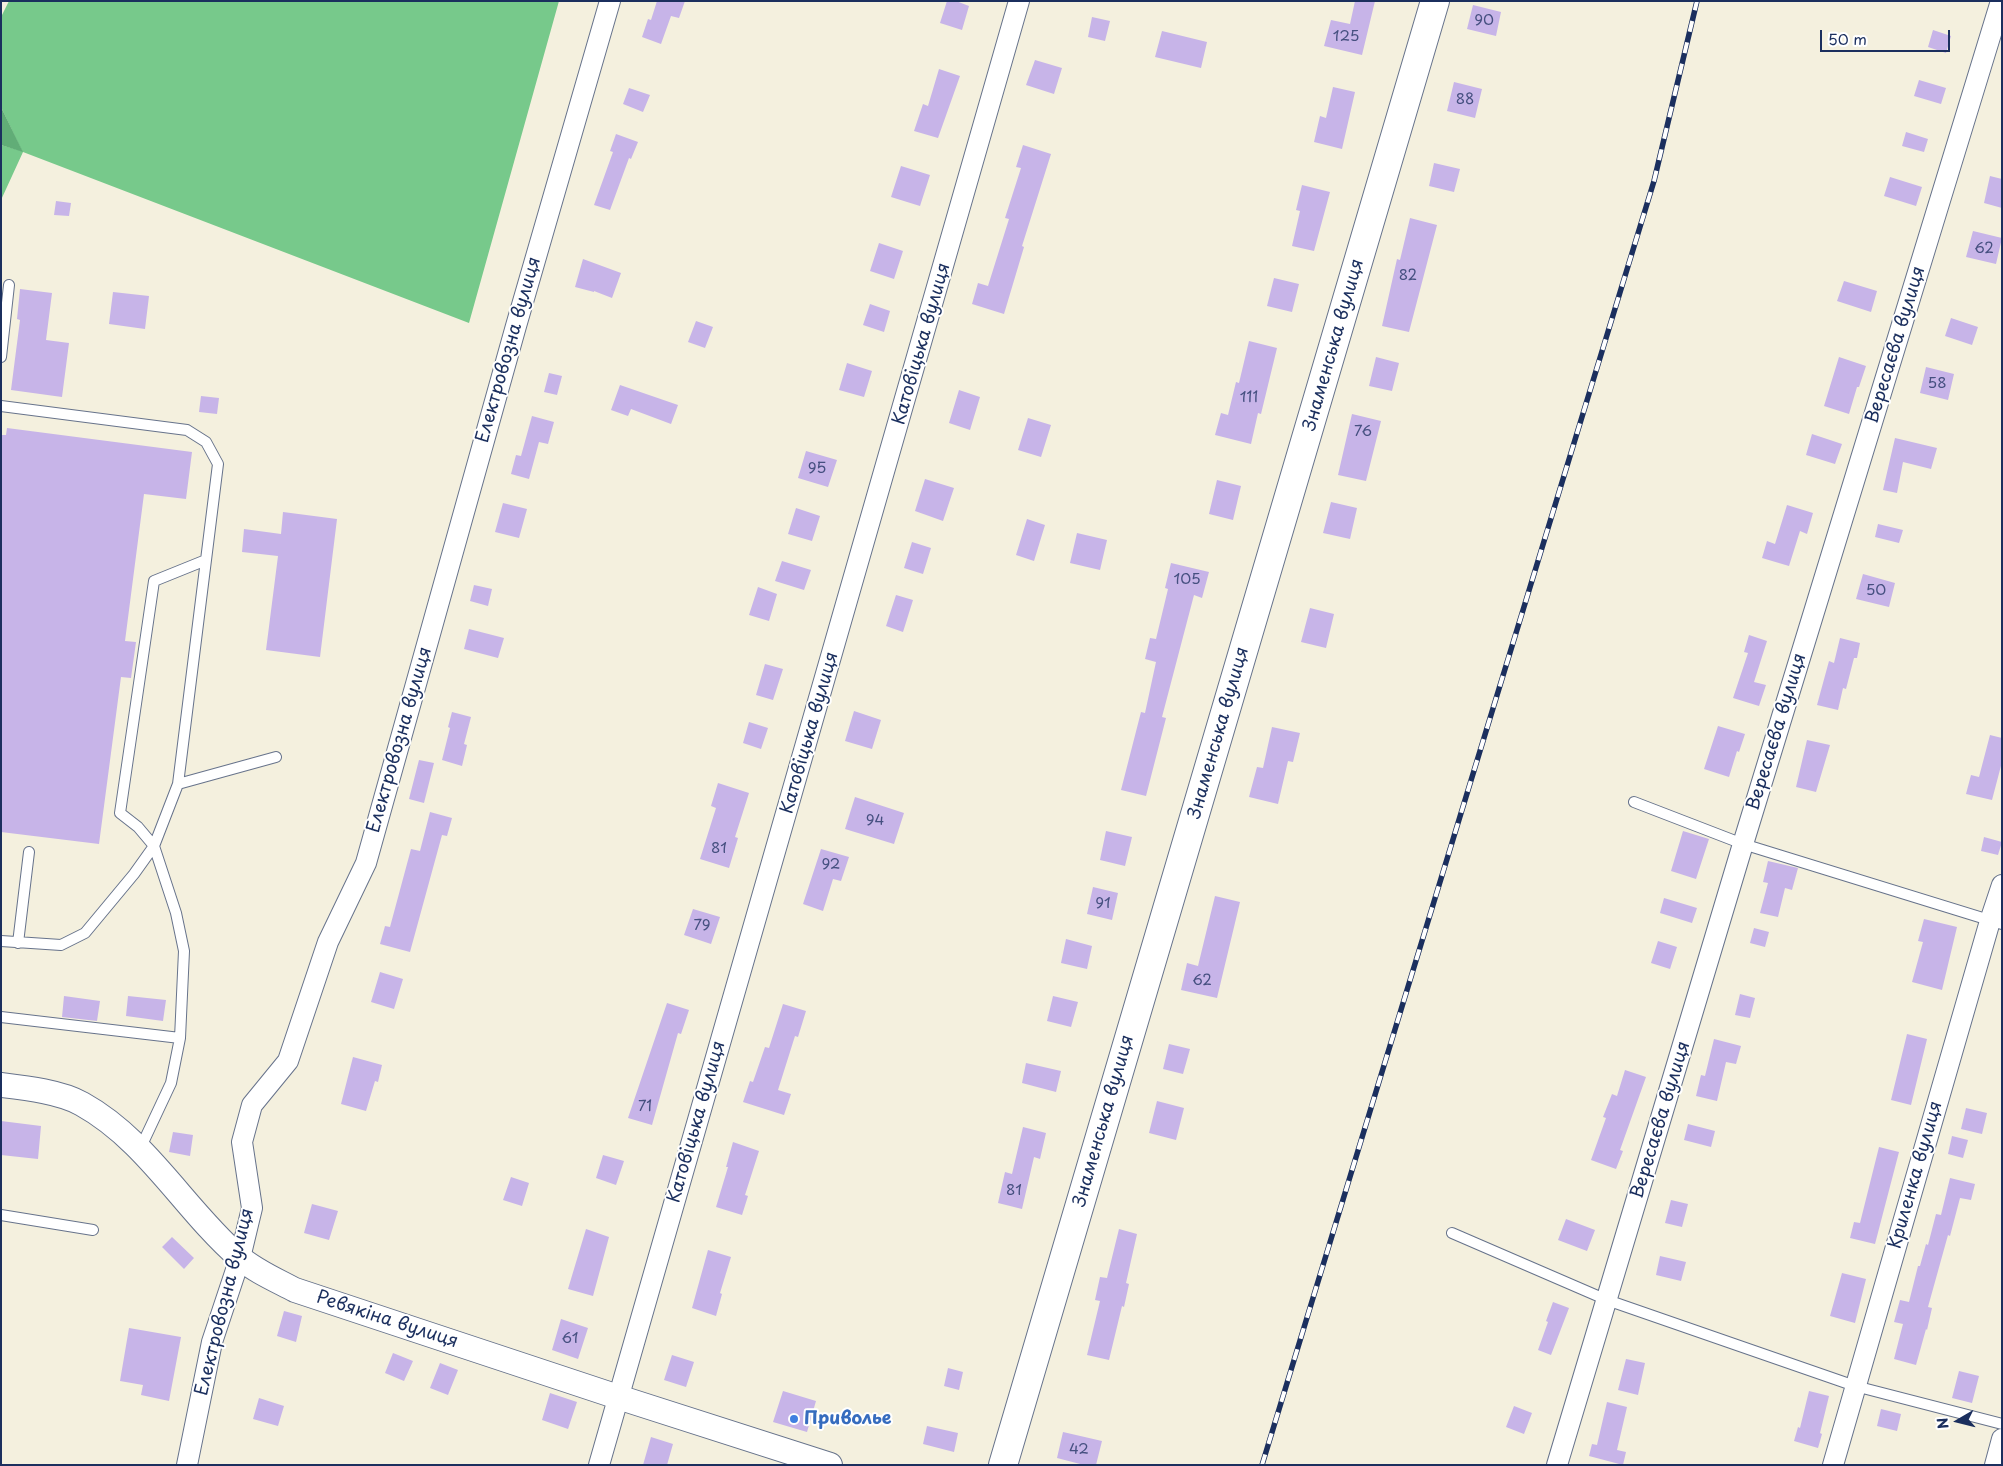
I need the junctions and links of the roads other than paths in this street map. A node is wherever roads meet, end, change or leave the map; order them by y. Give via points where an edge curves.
1 (610, 1) edge
2 (1019, 1) edge
3 (1435, 1) edge
4 (2000, 1) edge
5 (1997, 31) edge
6 (9, 284) dead end
7 (1, 357) edge
8 (1, 406) edge
9 (206, 560) junction
10 (276, 757) dead end
11 (178, 784) junction
12 (1634, 802) dead end
13 (1743, 844) junction
14 (154, 846) junction
15 (30, 852) dead end
16 (2002, 885) edge
17 (1996, 923) edge
18 (1, 941) edge
19 (18, 943) junction
20 (1, 1017) edge
21 (180, 1038) junction
22 (1, 1086) edge
23 (140, 1150) junction
24 (1, 1215) edge
25 (93, 1230) dead end
26 (1452, 1233) dead end
27 (240, 1258) junction
28 (1607, 1300) junction
29 (1856, 1386) junction
30 (618, 1397) junction
31 (2002, 1424) edge
32 (2002, 1439) edge
33 (187, 1465) edge
34 (599, 1465) edge
35 (830, 1465) edge
36 (1003, 1465) edge
37 (1558, 1465) edge
38 (1833, 1465) edge
39 (1995, 1465) edge

1 - 27 street, Електровозна вулиця via 366,863 328,942 288,1061 252,1105 242,1142 252,1208
2 - 30 street, Катовіцька вулиця
3 - 36 main road, Знаменська вулиця
4 - 5 street, Вересаєва вулиця
5 - 13 street, Вересаєва вулиця
6 - 7 lane
8 - 9 lane via 187,430 206,442 218,464
9 - 11 lane
9 - 14 lane via 154,581 120,813
10 - 11 lane
11 - 14 lane
12 - 13 lane
13 - 17 lane
13 - 28 street, Вересаєва вулиця
14 - 19 lane via 85,933 61,945
14 - 21 lane via 176,912 184,951
15 - 19 lane
16 - 17 street, Криленка вулиця
17 - 29 street, Криленка вулиця
18 - 19 lane
20 - 21 lane
21 - 23 lane via 171,1083
22 - 23 street, Ревякіна вулиця via 38,1090 81,1103 104,1118
23 - 27 street, Ревякіна вулиця
24 - 25 lane
26 - 28 lane
27 - 30 street, Ревякіна вулиця via 295,1290
27 - 33 street, Електровозна вулиця via 212,1342
28 - 29 lane
28 - 37 street, Вересаєва вулиця
29 - 31 lane
29 - 38 street, Криленка вулиця
30 - 34 street, Катовіцька вулиця
30 - 35 street, Ревякіна вулиця
32 - 39 street

